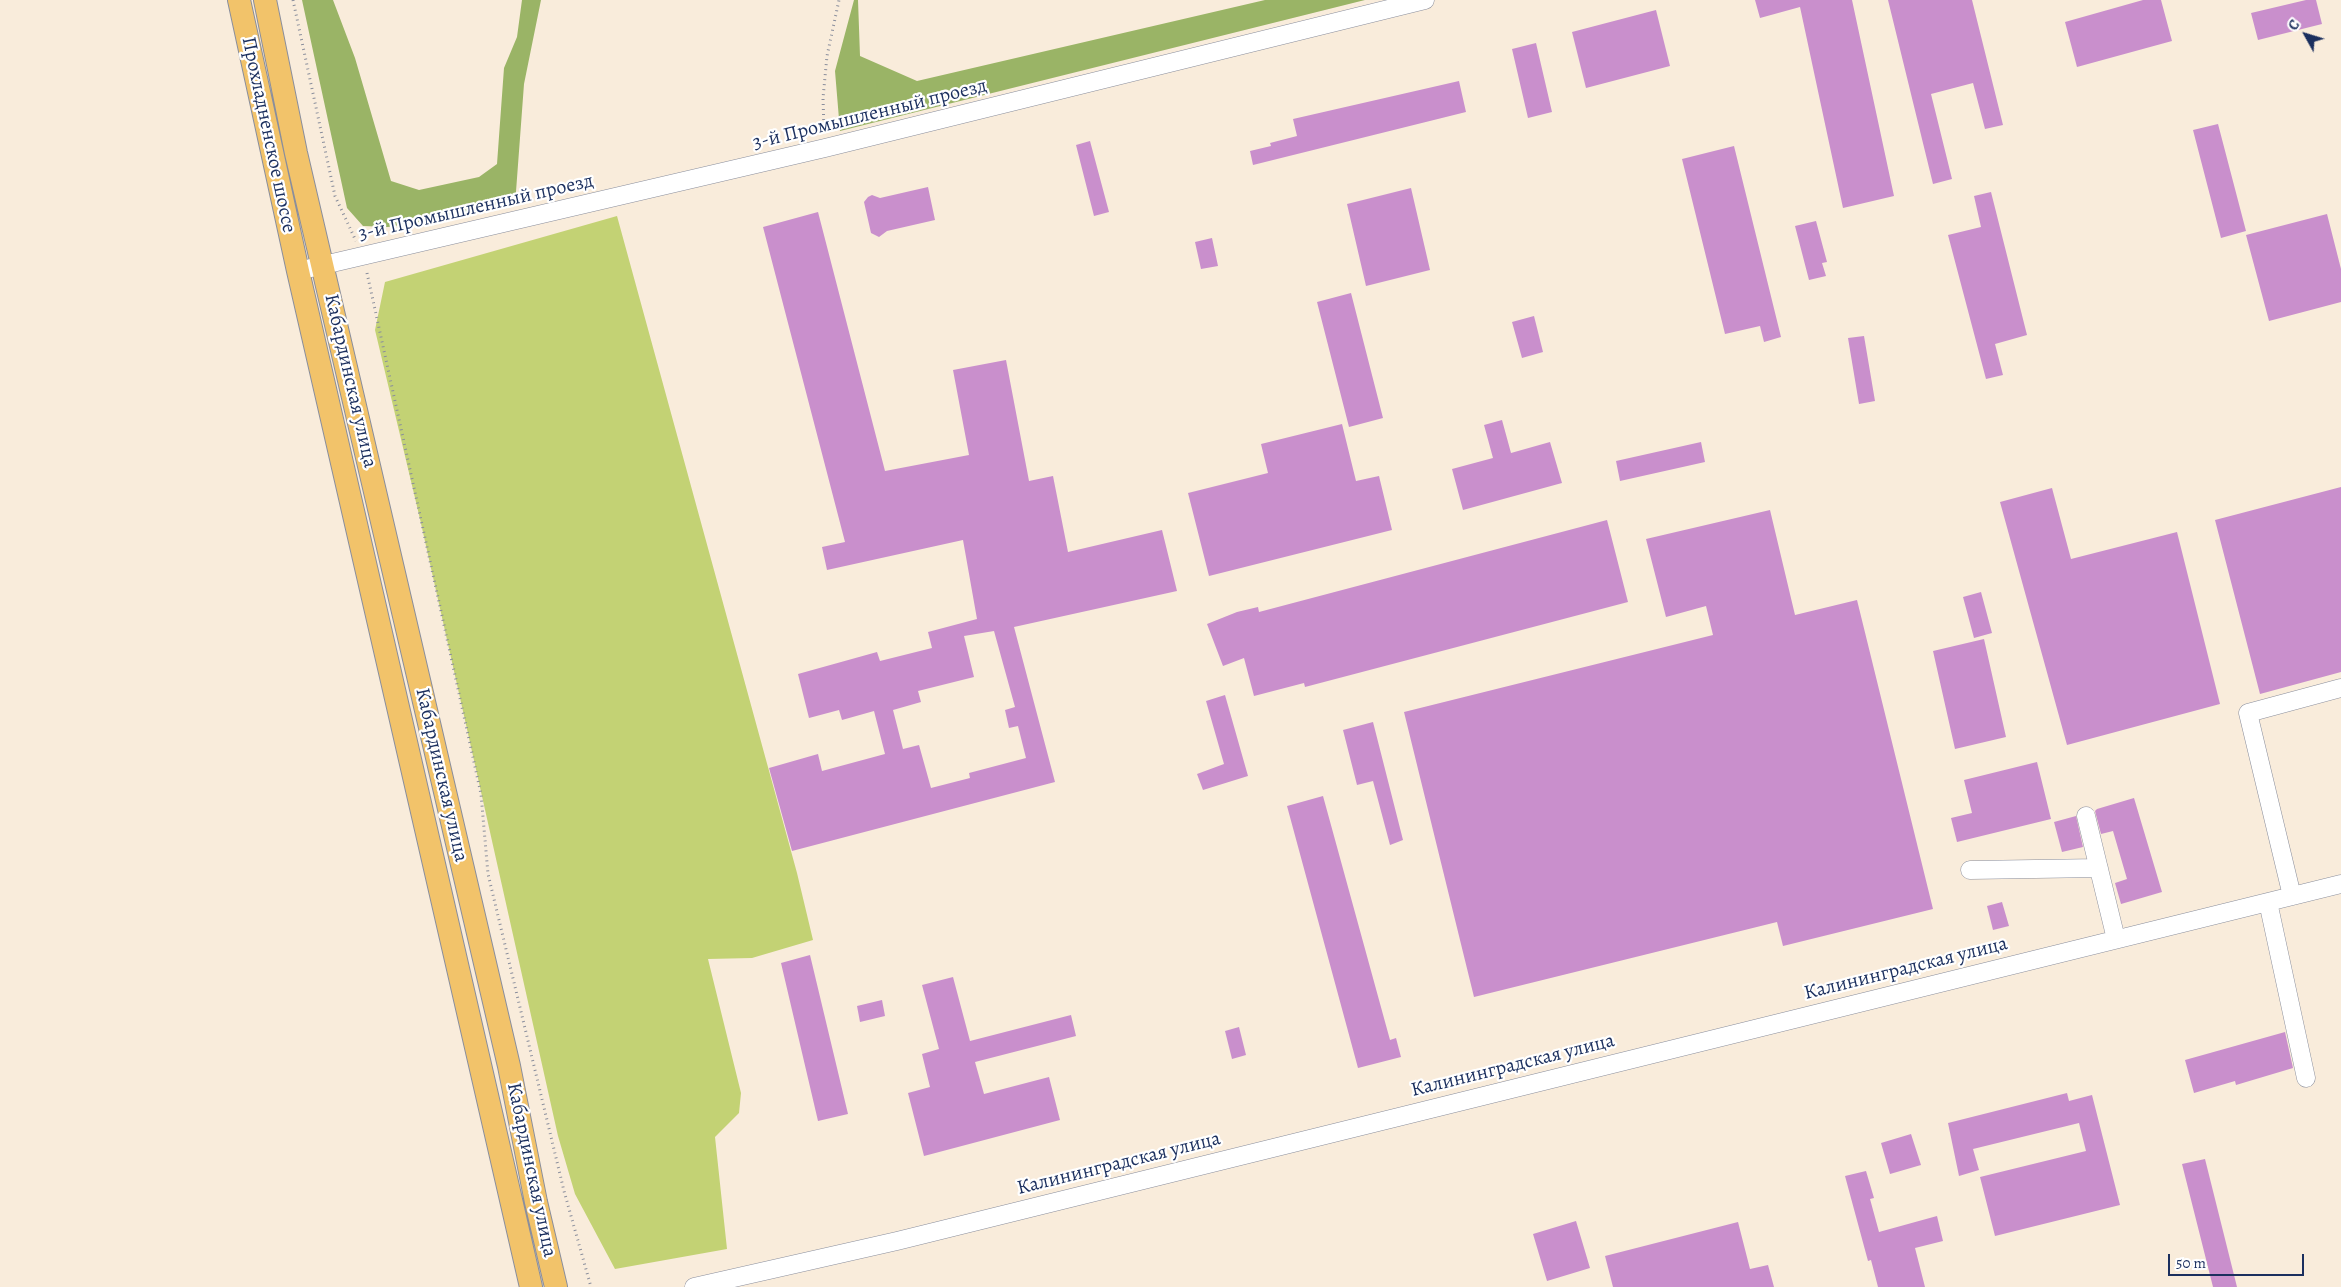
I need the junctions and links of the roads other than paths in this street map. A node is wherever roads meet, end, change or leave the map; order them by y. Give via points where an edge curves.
1 (239, 0) edge
2 (265, 0) edge
3 (1425, 0) edge
4 (322, 265) junction
5 (298, 271) junction
6 (2341, 688) edge
7 (2086, 816) dead end
8 (2099, 868) junction
9 (1970, 870) dead end
10 (2341, 884) edge
11 (2292, 896) junction
12 (2268, 902) junction
13 (2116, 939) junction
14 (2306, 1078) dead end
15 (531, 1287) edge
16 (556, 1287) edge
17 (694, 1287) edge

1 - 5 main road, Прохладненское шоссе
2 - 4 main road, Прохладненское шоссе
3 - 4 street, 3-й Промышленный проезд via 825,148
4 - 5 street, 3-й Промышленный проезд
4 - 16 main road, Кабардинская улица via 509,1066
5 - 15 main road, Кабардинская улица
6 - 11 street via 2248,713
7 - 8 street
8 - 9 street
8 - 13 street
10 - 11 street, Калининградская улица
11 - 12 street, Калининградская улица
12 - 13 street, Калининградская улица
12 - 14 street
13 - 17 street, Калининградская улица via 897,1241

